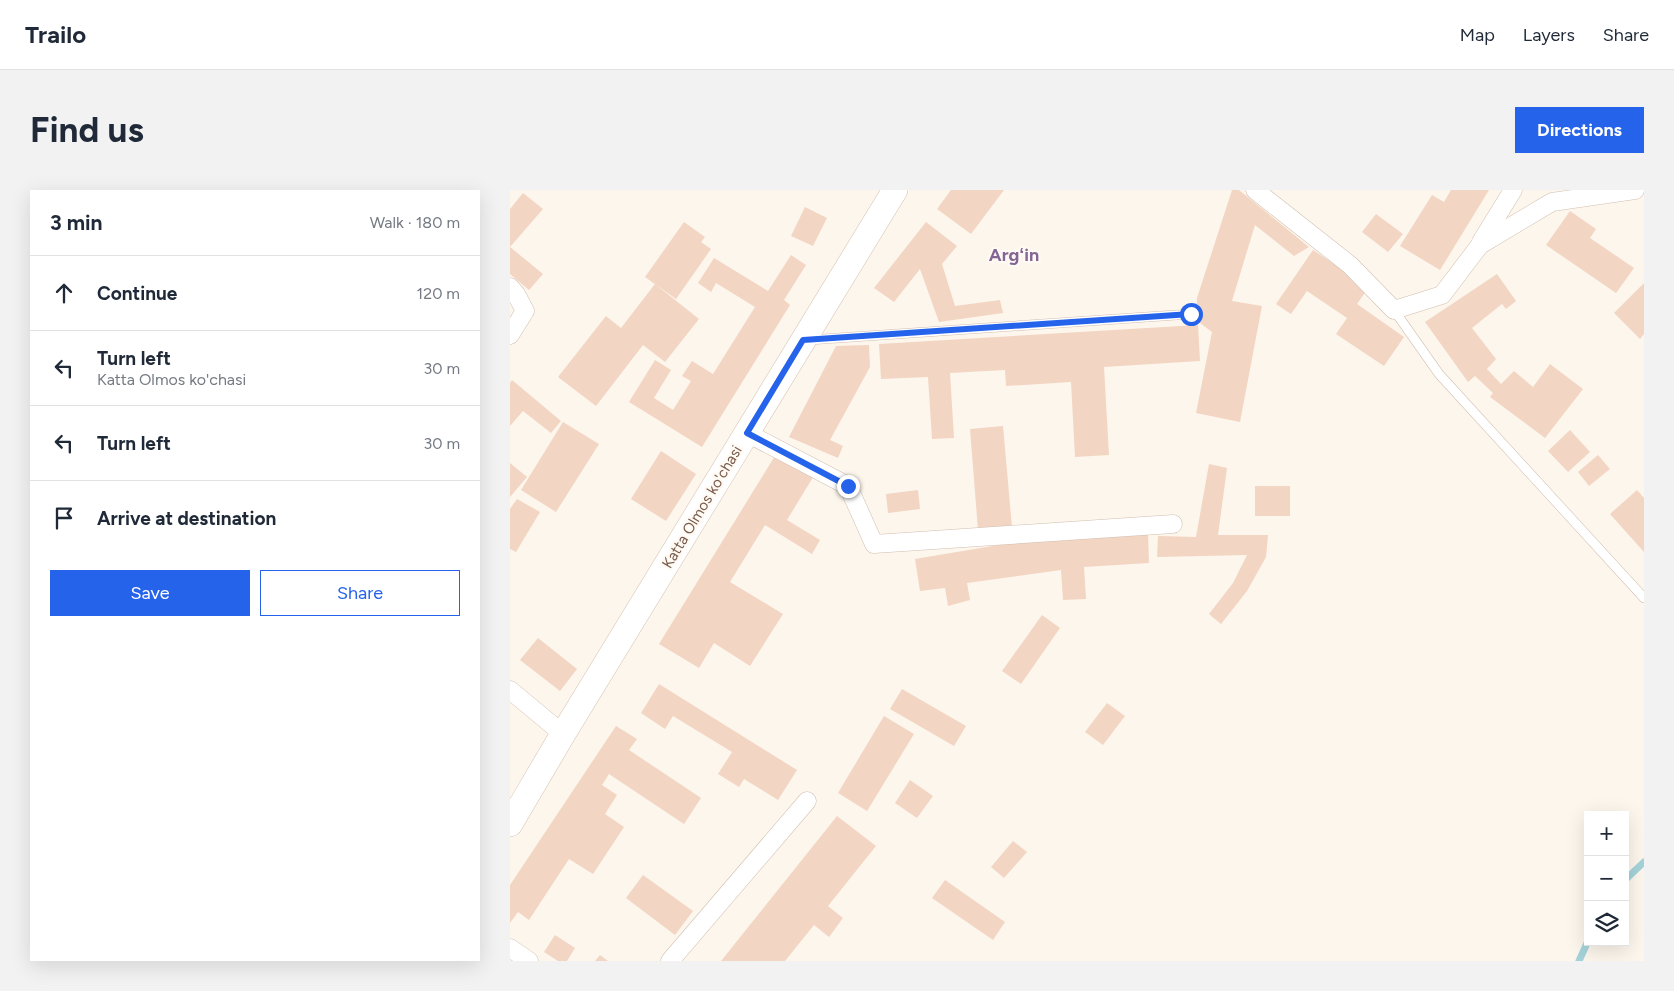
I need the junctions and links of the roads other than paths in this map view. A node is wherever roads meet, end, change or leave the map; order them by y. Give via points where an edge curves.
1 (895, 190) edge
2 (1255, 190) edge
3 (1513, 190) edge
4 (1635, 190) edge
5 (1480, 245) junction
6 (510, 287) edge
7 (1394, 310) junction
8 (1191, 314) dead end
9 (510, 334) edge
10 (803, 340) junction
11 (747, 433) junction
12 (1173, 524) dead end
13 (1644, 598) edge
14 (510, 690) edge
15 (563, 734) junction
16 (807, 801) dead end
17 (510, 824) edge
18 (510, 948) edge
19 (529, 961) edge
20 (670, 961) edge

1 - 10 street, Katta Olmos ko'chasi
2 - 7 street via 1350,265
3 - 5 street
4 - 5 street via 1552,202
5 - 7 street via 1442,295
6 - 9 street via 525,311
7 - 13 lane via 1439,374
8 - 10 lane
10 - 11 street, Katta Olmos ko'chasi
11 - 12 street via 848,486 874,544
11 - 15 street, Katta Olmos ko'chasi
14 - 15 street
15 - 17 street, Katta Olmos ko'chasi
16 - 20 street
18 - 19 street

